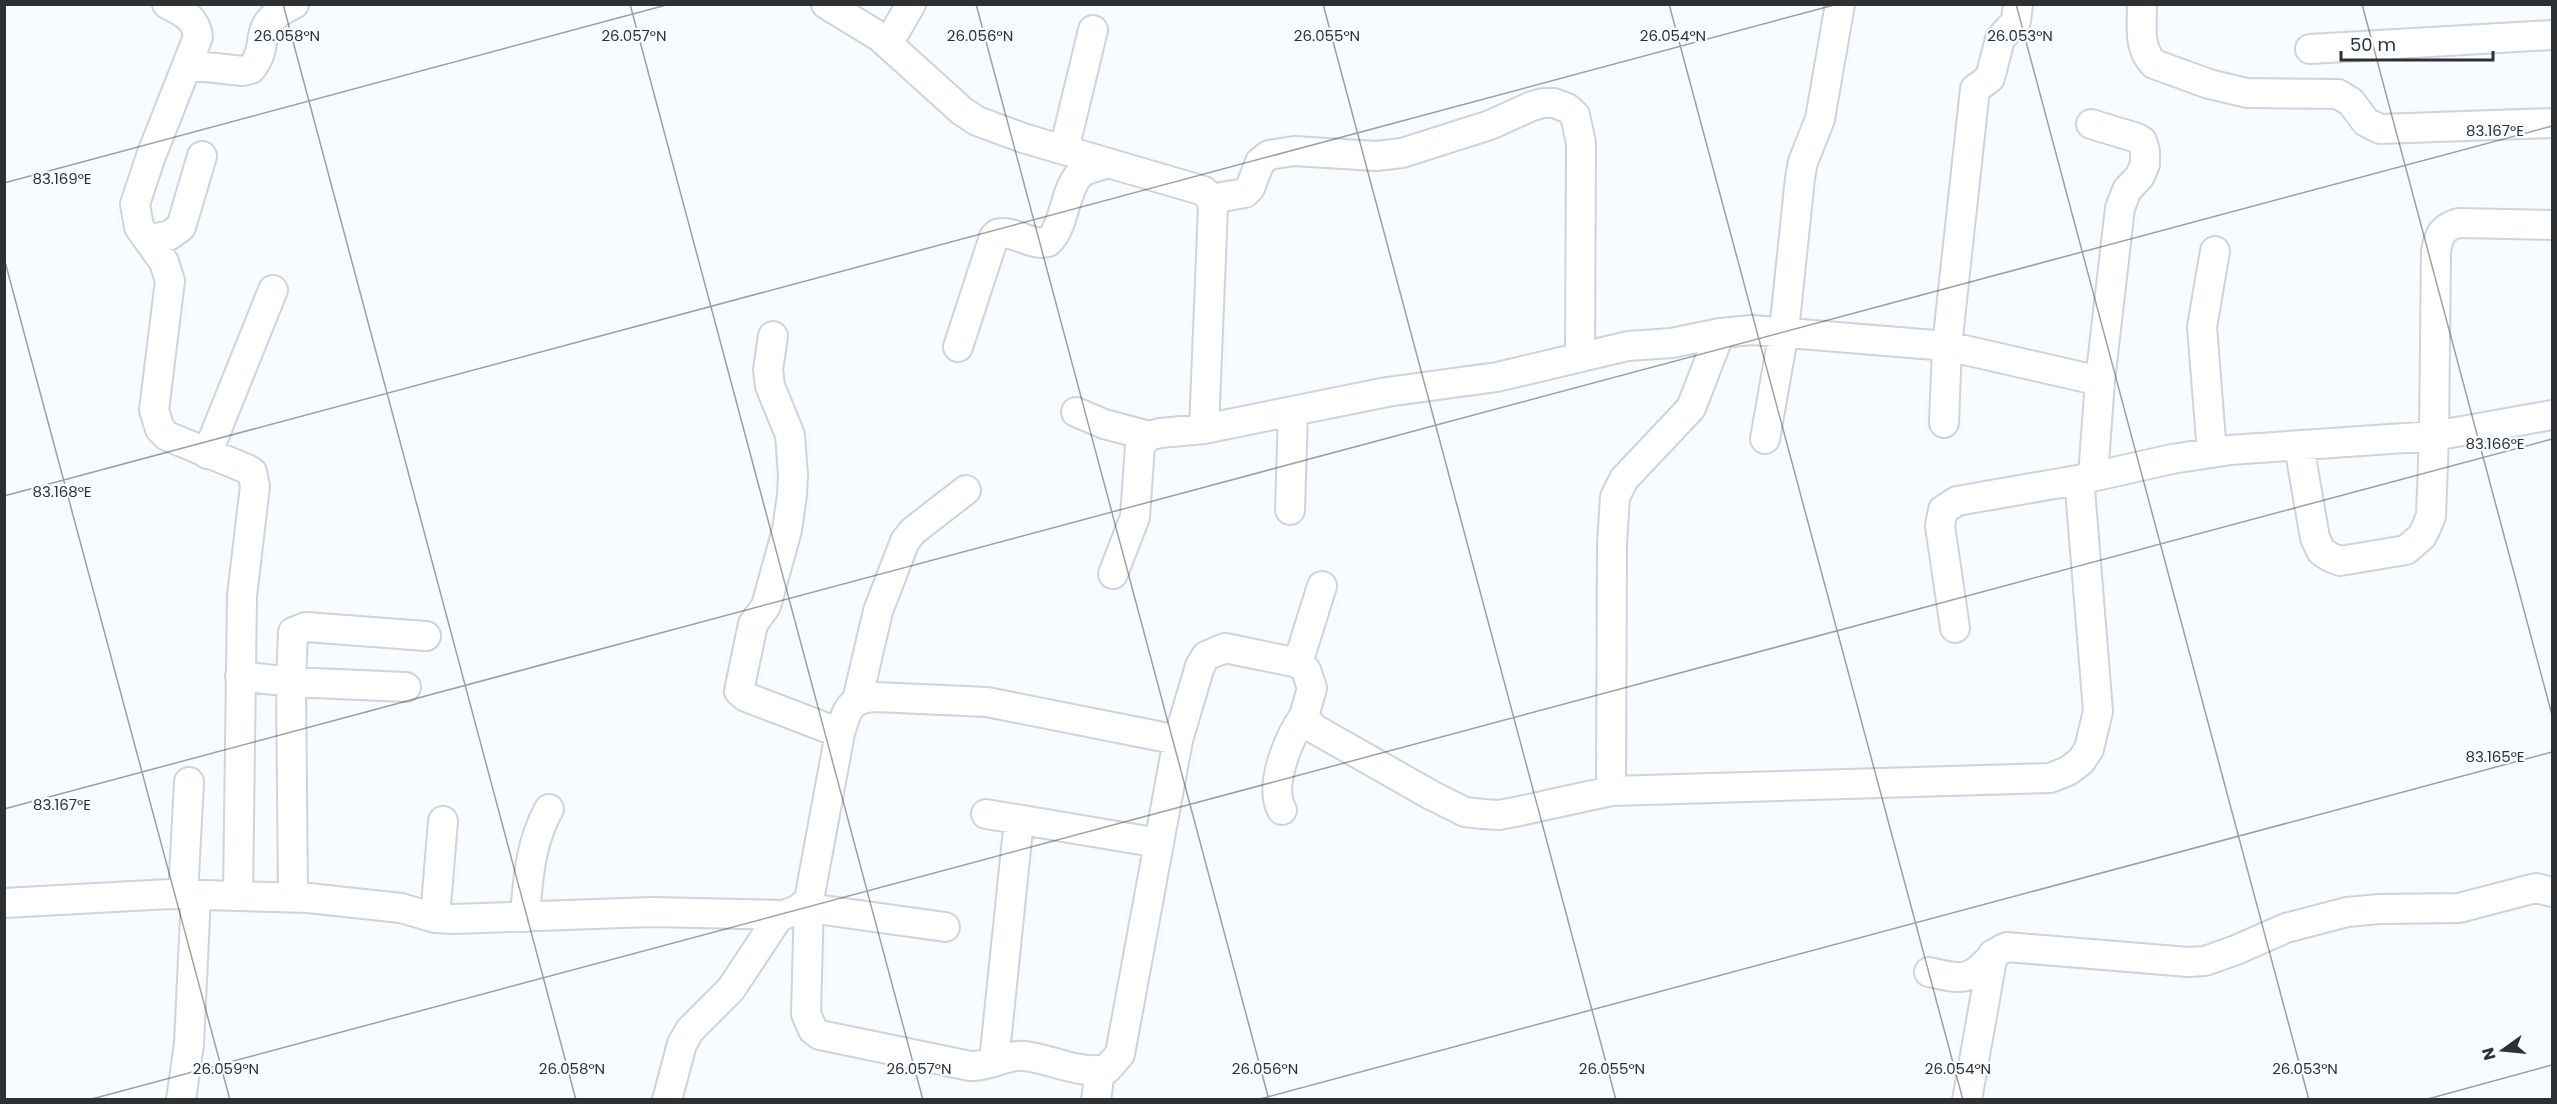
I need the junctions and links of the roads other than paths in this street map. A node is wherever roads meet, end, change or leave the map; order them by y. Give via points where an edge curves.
1 (166, 4) edge
2 (294, 4) edge
3 (826, 4) edge
4 (911, 4) edge
5 (1840, 4) edge
6 (2018, 4) edge
7 (2142, 4) edge
8 (1092, 30) dead end
9 (2553, 35) edge
10 (888, 44) junction
11 (2310, 49) dead end
12 (187, 65) junction
13 (2553, 123) edge
14 (2091, 124) dead end
15 (1064, 150) junction
16 (202, 156) dead end
17 (1108, 164) junction
18 (1210, 199) junction
19 (2553, 225) edge
20 (148, 240) junction
21 (2215, 251) dead end
22 (273, 290) dead end
23 (1784, 331) junction
24 (1720, 333) junction
25 (773, 336) dead end
26 (1947, 345) junction
27 (958, 347) dead end
28 (1580, 357) junction
29 (2100, 381) junction
30 (1076, 412) dead end
31 (1293, 412) junction
32 (2553, 415) edge
33 (1944, 423) dead end
34 (1204, 429) junction
35 (1149, 436) junction
36 (2434, 436) junction
37 (1765, 439) dead end
38 (2299, 446) junction
39 (2212, 453) junction
40 (207, 454) junction
41 (2088, 478) junction
42 (966, 490) dead end
43 (1290, 510) dead end
44 (1113, 574) dead end
45 (1323, 586) dead end
46 (1955, 628) dead end
47 (426, 636) dead end
48 (1298, 663) junction
49 (240, 676) junction
50 (291, 682) junction
51 (406, 687) dead end
52 (857, 701) junction
53 (1304, 716) junction
54 (840, 733) junction
55 (1178, 740) junction
56 (189, 782) dead end
57 (1611, 791) junction
58 (549, 809) dead end
59 (1282, 810) dead end
60 (986, 814) dead end
61 (1019, 820) junction
62 (443, 821) dead end
63 (1159, 843) junction
64 (2553, 892) edge
65 (190, 895) junction
66 (238, 896) junction
67 (293, 897) junction
68 (4, 903) edge
69 (809, 904) junction
70 (780, 915) junction
71 (525, 917) junction
72 (435, 918) junction
73 (945, 927) dead end
74 (1993, 954) junction
75 (1929, 972) dead end
76 (994, 1062) junction
77 (1100, 1071) junction
78 (181, 1100) edge
79 (667, 1100) edge
80 (1096, 1100) edge
81 (1967, 1100) edge

1 - 12 street via 187,14 197,27 198,37
2 - 12 street via 275,14 264,27 251,69
3 - 10 street
4 - 10 street
5 - 23 street via 1820,119 1800,178
6 - 26 street via 2016,21 2000,39 1988,82 1975,89
7 - 13 street via 2142,40 2148,59 2209,84 2247,93 2338,94 2351,102 2366,122 2380,129
8 - 15 street
9 - 11 street
10 - 15 street via 970,116
12 - 20 street via 135,204
14 - 29 street via 2137,138 2145,151 2143,171 2127,190 2120,208
15 - 17 street
16 - 20 street via 181,227 170,235
17 - 18 street via 1196,188
17 - 27 street via 1077,178 1048,242 1037,244 1007,233 994,237
18 - 28 street via 1245,193 1260,162 1269,155 1304,151 1389,155 1490,125 1532,106 1554,103 1567,108 1575,115 1581,143
18 - 34 street via 1213,207
19 - 36 street via 2468,223 2448,226 2441,232 2436,251
20 - 40 street via 164,262 170,281 154,410 160,429 167,436
21 - 39 street via 2202,327
22 - 40 street
23 - 24 street
23 - 26 street
23 - 37 street
24 - 28 street
24 - 57 street via 1691,408 1624,479 1615,497
25 - 54 street via 769,378 790,435 792,495 787,530 766,606 753,624 739,691
26 - 29 street
26 - 33 street
28 - 31 street via 1497,377 1387,392
29 - 41 street
30 - 35 street
31 - 34 street
31 - 43 street
32 - 36 street
34 - 35 street
35 - 44 street via 1140,445 1135,517
36 - 38 street
36 - 38 street via 2431,516 2422,536 2406,550 2340,561 2321,551 2314,538
38 - 39 street
39 - 41 street
40 - 49 street via 247,468 254,478 242,596
41 - 46 street via 1957,501 1943,510 1940,526
41 - 57 street via 2080,489 2098,711 2089,749 2068,771 2032,779
42 - 52 street via 905,541 878,611
45 - 48 street
47 - 50 street via 296,629 292,636
48 - 53 street via 1306,670 1312,688
48 - 55 street via 1225,648 1206,656
49 - 50 street
49 - 66 street
50 - 51 street
50 - 67 street
52 - 54 street via 846,711
52 - 55 street via 876,697 987,702
53 - 57 street via 1324,735 1465,812 1499,815
53 - 59 street via 1284,752 1277,799
54 - 69 street
55 - 63 street
56 - 65 street
58 - 71 street via 531,854
60 - 61 street
61 - 63 street
61 - 76 street
62 - 72 street
63 - 77 street via 1120,1054 1107,1069
64 - 74 street via 2536,888 2459,908 2347,912 2286,928 2205,961 2023,946 2007,946
65 - 66 street
65 - 68 street
65 - 78 street via 189,1044
66 - 67 street
67 - 72 street via 401,908
69 - 70 street
69 - 73 street
69 - 76 street via 806,1014 813,1030 828,1038 970,1066
70 - 71 street via 652,912
70 - 79 street via 731,989 690,1030 682,1044
71 - 72 street
74 - 75 street via 1970,975
74 - 81 street
76 - 77 street via 1025,1056
77 - 80 street

